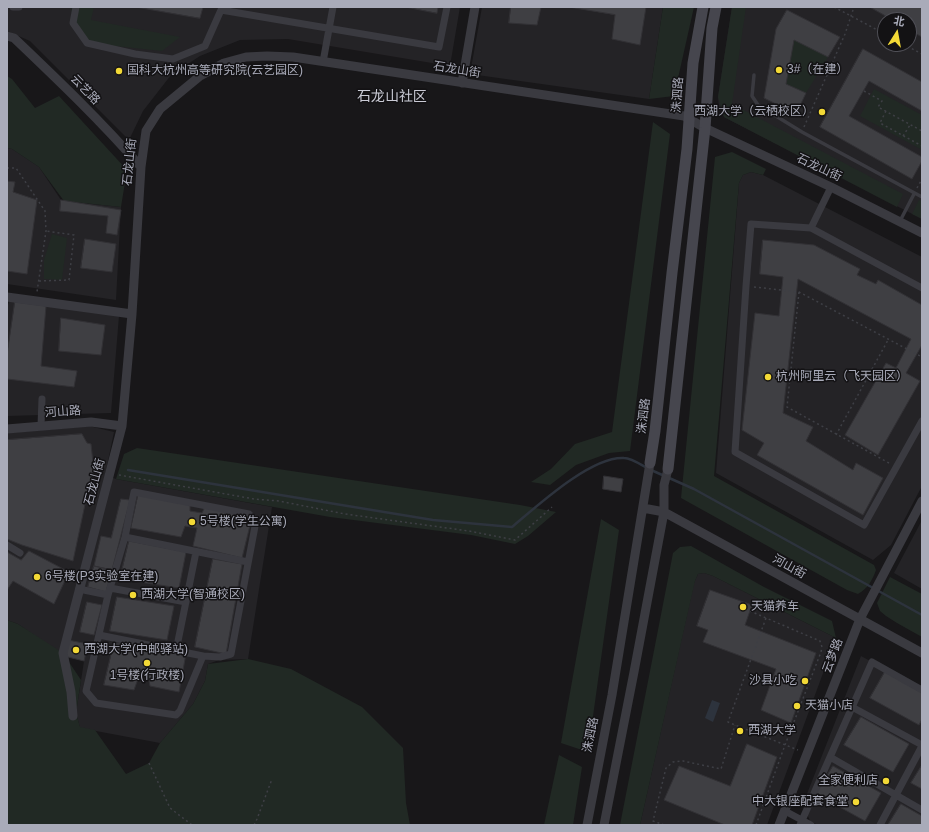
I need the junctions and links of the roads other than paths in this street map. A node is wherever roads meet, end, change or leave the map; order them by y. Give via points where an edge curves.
1 (14, 7) edge
2 (19, 7) edge
3 (76, 7) edge
4 (333, 7) edge
5 (447, 7) edge
6 (476, 7) edge
7 (703, 7) edge
8 (716, 7) edge
9 (222, 8) edge
10 (329, 28) junction
11 (7, 36) edge
12 (323, 62) junction
13 (754, 75) dead end
14 (462, 83) junction
15 (689, 119) junction
16 (705, 128) junction
17 (141, 166) junction
18 (831, 187) junction
19 (914, 194) junction
20 (922, 197) edge
21 (900, 222) junction
22 (811, 228) junction
23 (922, 233) edge
24 (922, 288) edge
25 (7, 296) edge
26 (132, 314) junction
27 (42, 399) dead end
28 (922, 421) edge
29 (40, 426) junction
30 (122, 426) junction
31 (7, 429) edge
32 (650, 463) joint
33 (668, 469) joint
34 (922, 501) edge
35 (643, 508) junction
36 (664, 512) junction
37 (125, 537) junction
38 (7, 545) edge
39 (196, 552) junction
40 (20, 553) dead end
41 (248, 562) junction
42 (79, 589) junction
43 (109, 592) junction
44 (186, 602) junction
45 (860, 619) junction
46 (99, 635) junction
47 (176, 651) junction
48 (922, 653) edge
49 (202, 656) junction
50 (922, 690) edge
51 (852, 707) junction
52 (73, 716) dead end
53 (922, 745) edge
54 (830, 757) junction
55 (896, 795) junction
56 (922, 810) edge
57 (785, 811) junction
58 (801, 822) edge
59 (587, 825) edge
60 (604, 825) edge
61 (779, 825) edge
62 (811, 825) edge
63 (880, 825) edge

1 - 2 street
3 - 9 street via 73,23 87,43 173,60 205,46
4 - 10 street
5 - 10 street via 439,47
6 - 14 street
7 - 15 main road, 洙泗路 via 693,63
8 - 16 main road via 712,28
9 - 10 street
10 - 12 street
11 - 17 street, 云艺路 via 14,38 64,85
12 - 14 street, 石龙山街
12 - 17 street, 石龙山街 via 293,57 246,57 224,63 200,76 160,109 146,131
13 - 19 lane via 752,96 758,105
14 - 15 street, 石龙山街 via 684,116
15 - 16 street, 石龙山街
15 - 32 main road, 洙泗路
16 - 18 street, 石龙山街
16 - 33 main road
17 - 26 street, 石龙山街
18 - 21 street, 石龙山街
18 - 22 street
19 - 20 lane
19 - 21 lane
21 - 23 street, 石龙山街
22 - 24 street
22 - 28 street via 751,224 735,452 864,525
25 - 26 street
26 - 30 street, 石龙山街
27 - 29 street
29 - 30 street, 河山路 via 91,422
29 - 31 street, 河山路
30 - 42 street, 石龙山街
32 - 35 street, 洙泗路
33 - 36 street via 664,485
34 - 45 street, 云梦路
35 - 36 street, 河山街
35 - 59 street, 洙泗路 via 612,695
36 - 45 street, 河山街
36 - 60 street
37 - 39 street
37 - 41 street via 134,492 249,514 256,521
37 - 43 street
38 - 40 street
39 - 41 street
39 - 44 street
41 - 49 street via 231,654 220,657
42 - 43 street
42 - 52 street, 石龙山街 via 62,653
43 - 44 street
43 - 46 street
44 - 47 street
45 - 48 street, 河山街
45 - 57 street, 云梦路
46 - 47 street
46 - 49 street via 86,691 96,703 176,715 180,711
47 - 49 street
50 - 51 street via 872,662
51 - 53 street
51 - 54 street
53 - 55 street
54 - 55 street
54 - 58 street
55 - 56 street
55 - 63 street
57 - 58 street
57 - 61 street, 云梦路
58 - 62 street

